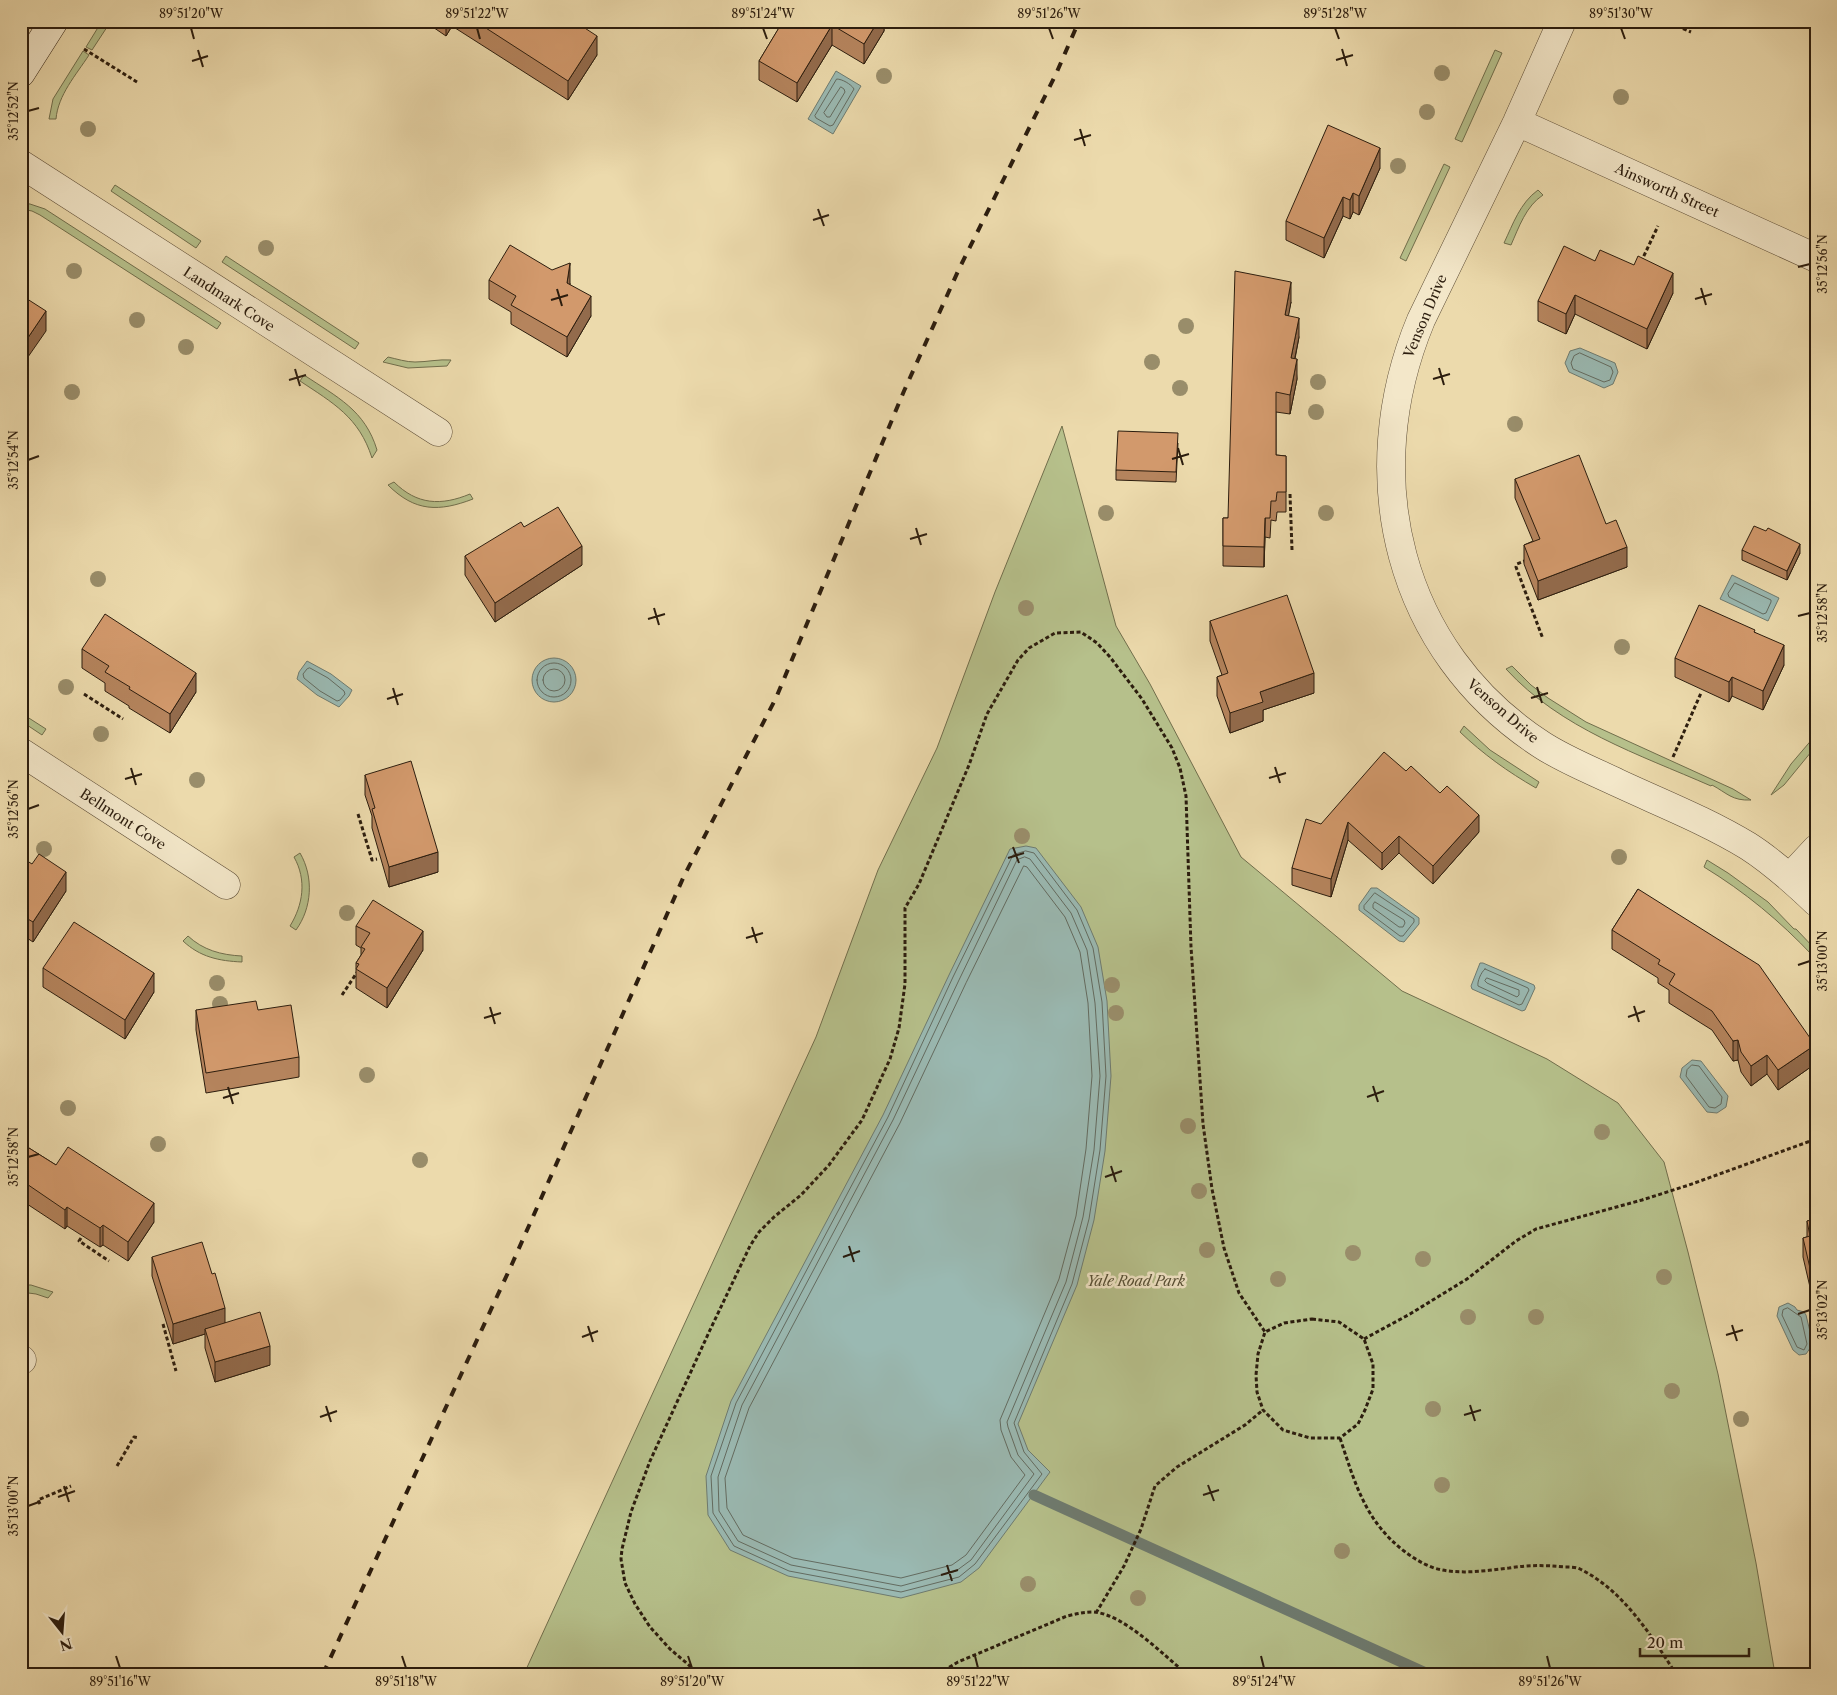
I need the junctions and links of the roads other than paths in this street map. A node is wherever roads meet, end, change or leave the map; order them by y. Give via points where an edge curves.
1 (54, 21) edge
2 (1562, 21) edge
3 (21, 73) edge
4 (1517, 122) junction
5 (21, 164) edge
6 (1816, 258) edge
7 (438, 432) dead end
8 (21, 752) edge
9 (1816, 849) edge
10 (1790, 878) junction
11 (226, 885) dead end
12 (1816, 902) edge

1 - 3 street
2 - 4 street, Venson Drive
4 - 6 street, Ainsworth Street
4 - 10 street, Venson Drive via 1420,320 1401,376 1396,399 1392,496 1398,540 1408,575 1436,634 1463,676 1508,720 1542,746 1747,846
5 - 7 street, Landmark Cove
8 - 11 street, Bellmont Cove
9 - 10 street
10 - 12 street, Venson Drive

